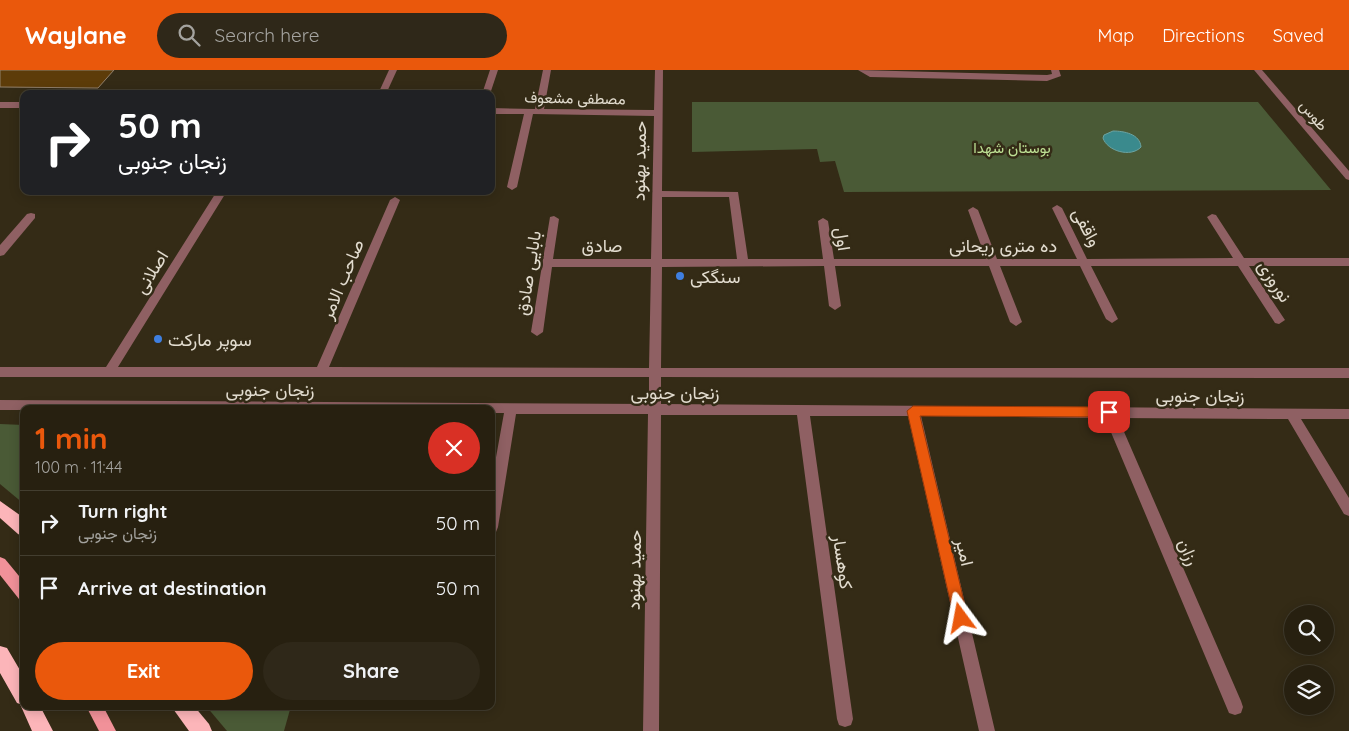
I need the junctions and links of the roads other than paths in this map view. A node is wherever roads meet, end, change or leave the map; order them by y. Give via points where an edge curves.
1 (393, 70) edge
2 (494, 70) edge
3 (547, 70) edge
4 (659, 70) edge
5 (862, 70) edge
6 (1055, 70) edge
7 (1258, 70) edge
8 (384, 90) edge
9 (487, 90) edge
10 (4, 105) edge
11 (20, 105) edge
12 (534, 110) junction
13 (495, 111) edge
14 (659, 113) junction
15 (0, 114) edge
16 (1349, 177) edge
17 (512, 188) dead end
18 (658, 194) junction
19 (220, 195) edge
20 (395, 200) dead end
21 (1057, 208) dead end
22 (973, 210) dead end
23 (31, 216) dead end
24 (1212, 217) dead end
25 (554, 219) dead end
26 (823, 221) dead end
27 (0, 252) edge
28 (548, 262) junction
29 (992, 262) junction
30 (1086, 262) junction
31 (1241, 262) junction
32 (1349, 262) edge
33 (657, 263) junction
34 (743, 263) junction
35 (829, 263) junction
36 (835, 306) dead end
37 (1112, 319) dead end
38 (1279, 320) dead end
39 (1016, 322) dead end
40 (536, 332) dead end
41 (0, 372) edge
42 (109, 372) junction
43 (321, 372) junction
44 (656, 372) junction
45 (1349, 373) edge
46 (0, 405) edge
47 (20, 405) edge
48 (495, 408) edge
49 (510, 408) junction
50 (655, 409) junction
51 (803, 410) junction
52 (913, 411) junction
53 (1109, 412) junction
54 (1291, 413) junction
55 (1349, 414) edge
56 (495, 502) edge
57 (0, 508) edge
58 (1349, 510) edge
59 (20, 526) edge
60 (0, 564) edge
61 (20, 589) edge
62 (0, 655) edge
63 (20, 689) edge
64 (1235, 708) dead end
65 (32, 710) edge
66 (96, 710) edge
67 (184, 710) edge
68 (845, 719) dead end
69 (43, 731) edge
70 (108, 731) edge
71 (202, 731) edge
72 (651, 731) edge
73 (988, 731) edge

1 - 8 street
2 - 9 street
3 - 12 street
4 - 14 street, حمید بهنود
5 - 6 street via 870,74 1047,78 1056,76
7 - 16 street, طوس
10 - 11 street
10 - 15 street
12 - 13 street, مصطفی مشعوف
12 - 14 street, مصطفی مشعوف
12 - 17 street
14 - 18 street, حمید بهنود
18 - 33 street, حمید بهنود
18 - 34 street via 734,194
19 - 42 street, اصلانی
20 - 43 street, صاحب الامر
21 - 30 street, واقفی
22 - 29 street
23 - 27 street
24 - 31 street, نوروزی
25 - 28 street, بابایی صادق
26 - 35 street, اول
28 - 33 street, صادق
28 - 40 street, بابایی صادق
29 - 30 street, ده متری ریحانی
29 - 35 street, ده متری ریحانی
29 - 39 street
30 - 31 street, ده متری ریحانی
30 - 37 street, واقفی
31 - 32 street, ده متری ریحانی
31 - 38 street, نوروزی
33 - 34 street, ده متری ریحانی
33 - 44 street, حمید بهنود
34 - 35 street, ده متری ریحانی
35 - 36 street, اول
41 - 42 street, زنجان جنوبی
42 - 43 street, زنجان جنوبی
43 - 44 street, زنجان جنوبی
44 - 45 street, زنجان جنوبی
44 - 50 street, حمید بهنود
46 - 47 street, زنجان جنوبی
48 - 49 street, زنجان جنوبی
49 - 50 street, زنجان جنوبی
49 - 56 street
50 - 51 street, زنجان جنوبی
50 - 72 street, حمید بهنود
51 - 52 street, زنجان جنوبی
51 - 68 street, کوهسار
52 - 53 street, زنجان جنوبی
52 - 73 street, امیر
53 - 54 street, زنجان جنوبی
53 - 64 street, رزان
54 - 55 street, زنجان جنوبی
54 - 58 street
57 - 59 highway
60 - 61 main road
62 - 63 highway
65 - 69 highway
66 - 70 main road
67 - 71 highway

